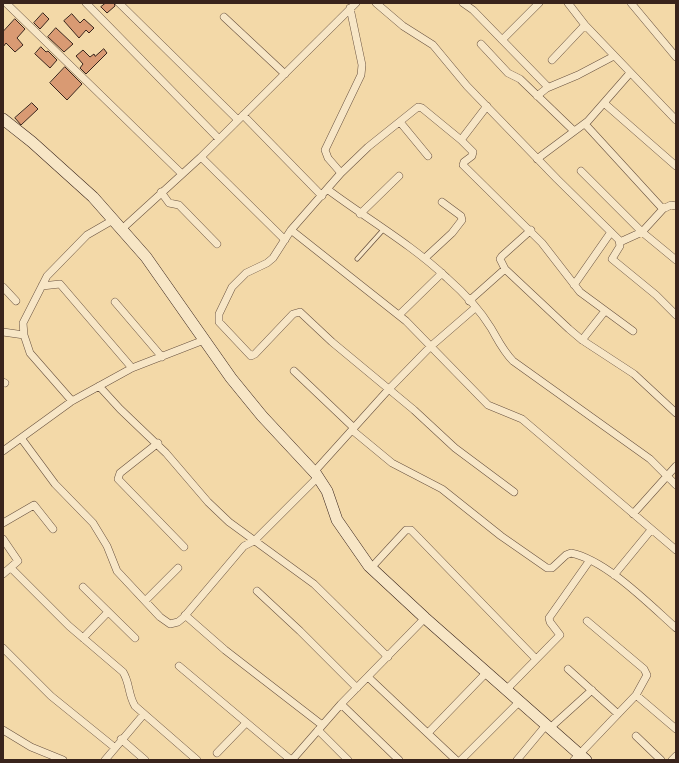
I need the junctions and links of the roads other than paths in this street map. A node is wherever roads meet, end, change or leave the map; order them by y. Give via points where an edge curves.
1 (6, 3) edge
2 (86, 3) edge
3 (119, 3) edge
4 (376, 3) edge
5 (463, 3) edge
6 (539, 3) edge
7 (568, 3) edge
8 (631, 3) edge
9 (353, 5) edge
10 (224, 17) dead end
11 (585, 25) junction
12 (502, 40) junction
13 (481, 44) dead end
14 (614, 56) junction
15 (676, 57) edge
16 (552, 60) dead end
17 (630, 73) junction
18 (284, 74) junction
19 (546, 88) junction
20 (537, 96) junction
21 (604, 103) junction
22 (487, 106) junction
23 (240, 118) junction
24 (3, 119) edge
25 (676, 120) edge
26 (400, 122) junction
27 (584, 124) junction
28 (574, 131) junction
29 (219, 139) junction
30 (461, 140) junction
31 (428, 156) dead end
32 (201, 157) junction
33 (537, 159) junction
34 (676, 166) edge
35 (581, 171) dead end
36 (181, 173) junction
37 (341, 174) junction
38 (399, 176) dead end
39 (327, 189) junction
40 (161, 192) junction
41 (322, 196) junction
42 (442, 202) dead end
43 (675, 204) edge
44 (663, 209) junction
45 (360, 214) junction
46 (113, 220) junction
47 (528, 228) junction
48 (122, 229) junction
49 (291, 230) junction
50 (383, 230) junction
51 (611, 232) junction
52 (642, 232) junction
53 (285, 240) junction
54 (620, 242) junction
55 (217, 244) dead end
56 (425, 258) junction
57 (357, 259) dead end
58 (676, 260) edge
59 (502, 265) junction
60 (442, 273) junction
61 (574, 285) junction
62 (42, 286) junction
63 (3, 287) edge
64 (16, 301) dead end
65 (469, 301) junction
66 (115, 302) dead end
67 (475, 308) junction
68 (605, 311) junction
69 (399, 315) junction
70 (676, 315) edge
71 (633, 330) dead end
72 (3, 332) edge
73 (24, 335) junction
74 (204, 340) junction
75 (582, 340) junction
76 (430, 347) junction
77 (162, 357) junction
78 (132, 368) junction
79 (294, 371) dead end
80 (99, 386) junction
81 (388, 390) junction
82 (72, 401) junction
83 (676, 413) edge
84 (353, 429) junction
85 (21, 438) junction
86 (158, 443) junction
87 (3, 451) edge
88 (676, 466) edge
89 (316, 474) junction
90 (667, 475) junction
91 (676, 485) edge
92 (514, 492) dead end
93 (633, 514) junction
94 (3, 523) edge
95 (53, 529) dead end
96 (651, 530) junction
97 (3, 538) edge
98 (254, 541) junction
99 (184, 547) dead end
100 (676, 550) edge
101 (590, 560) junction
102 (11, 568) junction
103 (178, 568) dead end
104 (371, 568) junction
105 (3, 574) edge
106 (614, 575) junction
107 (83, 587) dead end
108 (257, 591) dead end
109 (145, 601) junction
110 (108, 612) junction
111 (185, 615) junction
112 (425, 618) junction
113 (587, 621) dead end
114 (676, 628) edge
115 (83, 638) junction
116 (135, 638) dead end
117 (3, 648) edge
118 (388, 657) junction
119 (536, 660) junction
120 (179, 666) dead end
121 (568, 669) dead end
122 (487, 672) junction
123 (368, 677) junction
124 (357, 688) junction
125 (506, 689) junction
126 (592, 690) junction
127 (636, 695) junction
128 (520, 701) junction
129 (341, 704) junction
130 (144, 714) junction
131 (618, 714) junction
132 (246, 723) junction
133 (548, 726) junction
134 (320, 728) junction
135 (676, 729) edge
136 (3, 730) edge
137 (428, 733) junction
138 (636, 736) dead end
139 (121, 739) junction
140 (114, 747) junction
141 (217, 754) dead end
142 (676, 756) edge
143 (579, 758) edge
144 (63, 760) edge
145 (105, 760) edge
146 (145, 760) edge
147 (197, 760) edge
148 (292, 760) edge
149 (348, 760) edge
150 (399, 760) edge
151 (456, 760) edge
152 (461, 760) edge
153 (517, 760) edge
154 (662, 760) edge
155 (672, 760) edge

1 - 36 street
2 - 29 street
3 - 23 street
4 - 22 street via 403,26 433,45
5 - 12 street
6 - 12 street
7 - 11 street
8 - 15 street
9 - 18 street
9 - 37 street via 362,65 361,75 325,150
10 - 18 street
11 - 14 street
11 - 16 street
12 - 19 street via 546,85
13 - 20 street via 508,73 520,79
14 - 17 street
14 - 19 street
17 - 21 street
17 - 25 street
18 - 23 street
19 - 20 street
20 - 28 street
21 - 27 street
21 - 34 street
22 - 30 street
22 - 33 street
23 - 29 street
23 - 41 street
24 - 46 street via 93,197
26 - 30 street via 420,107
26 - 31 street
26 - 37 street via 368,147
27 - 28 street
27 - 44 street
28 - 33 street
29 - 32 street
30 - 47 street via 474,152 464,165
32 - 36 street
32 - 53 street
33 - 51 street
35 - 52 street
36 - 40 street
37 - 39 street
38 - 45 street
39 - 41 street
39 - 45 street
40 - 48 street
40 - 55 street via 169,202 179,205
41 - 49 street
42 - 56 street via 462,220
43 - 44 street
44 - 52 street
45 - 50 street
46 - 48 street
46 - 62 street via 87,235 52,270
47 - 59 street
47 - 61 street via 552,254
48 - 74 street via 146,257
49 - 53 street
49 - 69 street
50 - 56 street
50 - 57 lane
51 - 54 street
51 - 61 street
52 - 54 street
52 - 58 street
53 - 81 street via 273,258 246,273 232,287 219,314 219,322 251,356 256,354 293,314 300,312
54 - 70 street via 612,259
56 - 60 street
59 - 65 street
59 - 75 street
60 - 65 street
60 - 69 street
61 - 68 street
62 - 73 street via 23,323
62 - 78 street via 60,284
63 - 64 street
65 - 67 street
66 - 77 street
67 - 76 street
67 - 90 street via 491,327 504,352 513,361 650,459
68 - 71 street
68 - 75 street
69 - 76 street
72 - 73 street
73 - 82 street via 30,353
74 - 77 street
74 - 89 street via 262,416
75 - 83 street via 634,374
76 - 81 street
76 - 93 street via 488,405 522,420
77 - 78 street
78 - 80 street
79 - 84 street
80 - 82 street
80 - 86 street
81 - 84 street
81 - 92 street via 455,448
82 - 85 street
84 - 89 street
84 - 101 street via 388,460 442,490 547,568 552,568 571,553
85 - 87 street
85 - 109 street via 55,484 93,523 107,546 117,571
86 - 98 street via 208,502
86 - 99 street via 120,473 118,479
88 - 90 street
89 - 98 street
89 - 104 street via 328,490 337,520
90 - 91 street
90 - 93 street
93 - 96 street
94 - 95 street via 34,505
96 - 100 street
96 - 106 street
97 - 102 street via 18,559
98 - 111 street via 244,546
98 - 118 street via 314,584
101 - 106 street
101 - 119 street via 549,618 560,634
102 - 105 street
102 - 115 street
103 - 109 street
104 - 112 street
104 - 119 street via 406,530 411,530
106 - 114 street
107 - 110 street
108 - 124 street
109 - 111 street via 170,624 178,622
110 - 115 street
110 - 116 street
111 - 134 street
112 - 118 street
112 - 122 street
113 - 127 street via 646,672 647,678
115 - 130 street via 123,672 127,678 131,698
117 - 140 street via 50,696
118 - 123 street
119 - 125 street
120 - 132 street
121 - 126 street
122 - 125 street
122 - 137 street
123 - 124 street
123 - 137 street
124 - 129 street
125 - 128 street
126 - 131 street
126 - 133 street
127 - 131 street
127 - 135 street
128 - 133 street
128 - 152 street
129 - 134 street
129 - 150 street
130 - 139 street
130 - 147 street
131 - 143 street
132 - 141 street
132 - 148 street
133 - 143 street
133 - 153 street
134 - 148 street
134 - 149 street
136 - 144 street via 31,747
137 - 151 street
138 - 154 street
139 - 140 street
139 - 146 street
140 - 145 street
142 - 155 street

